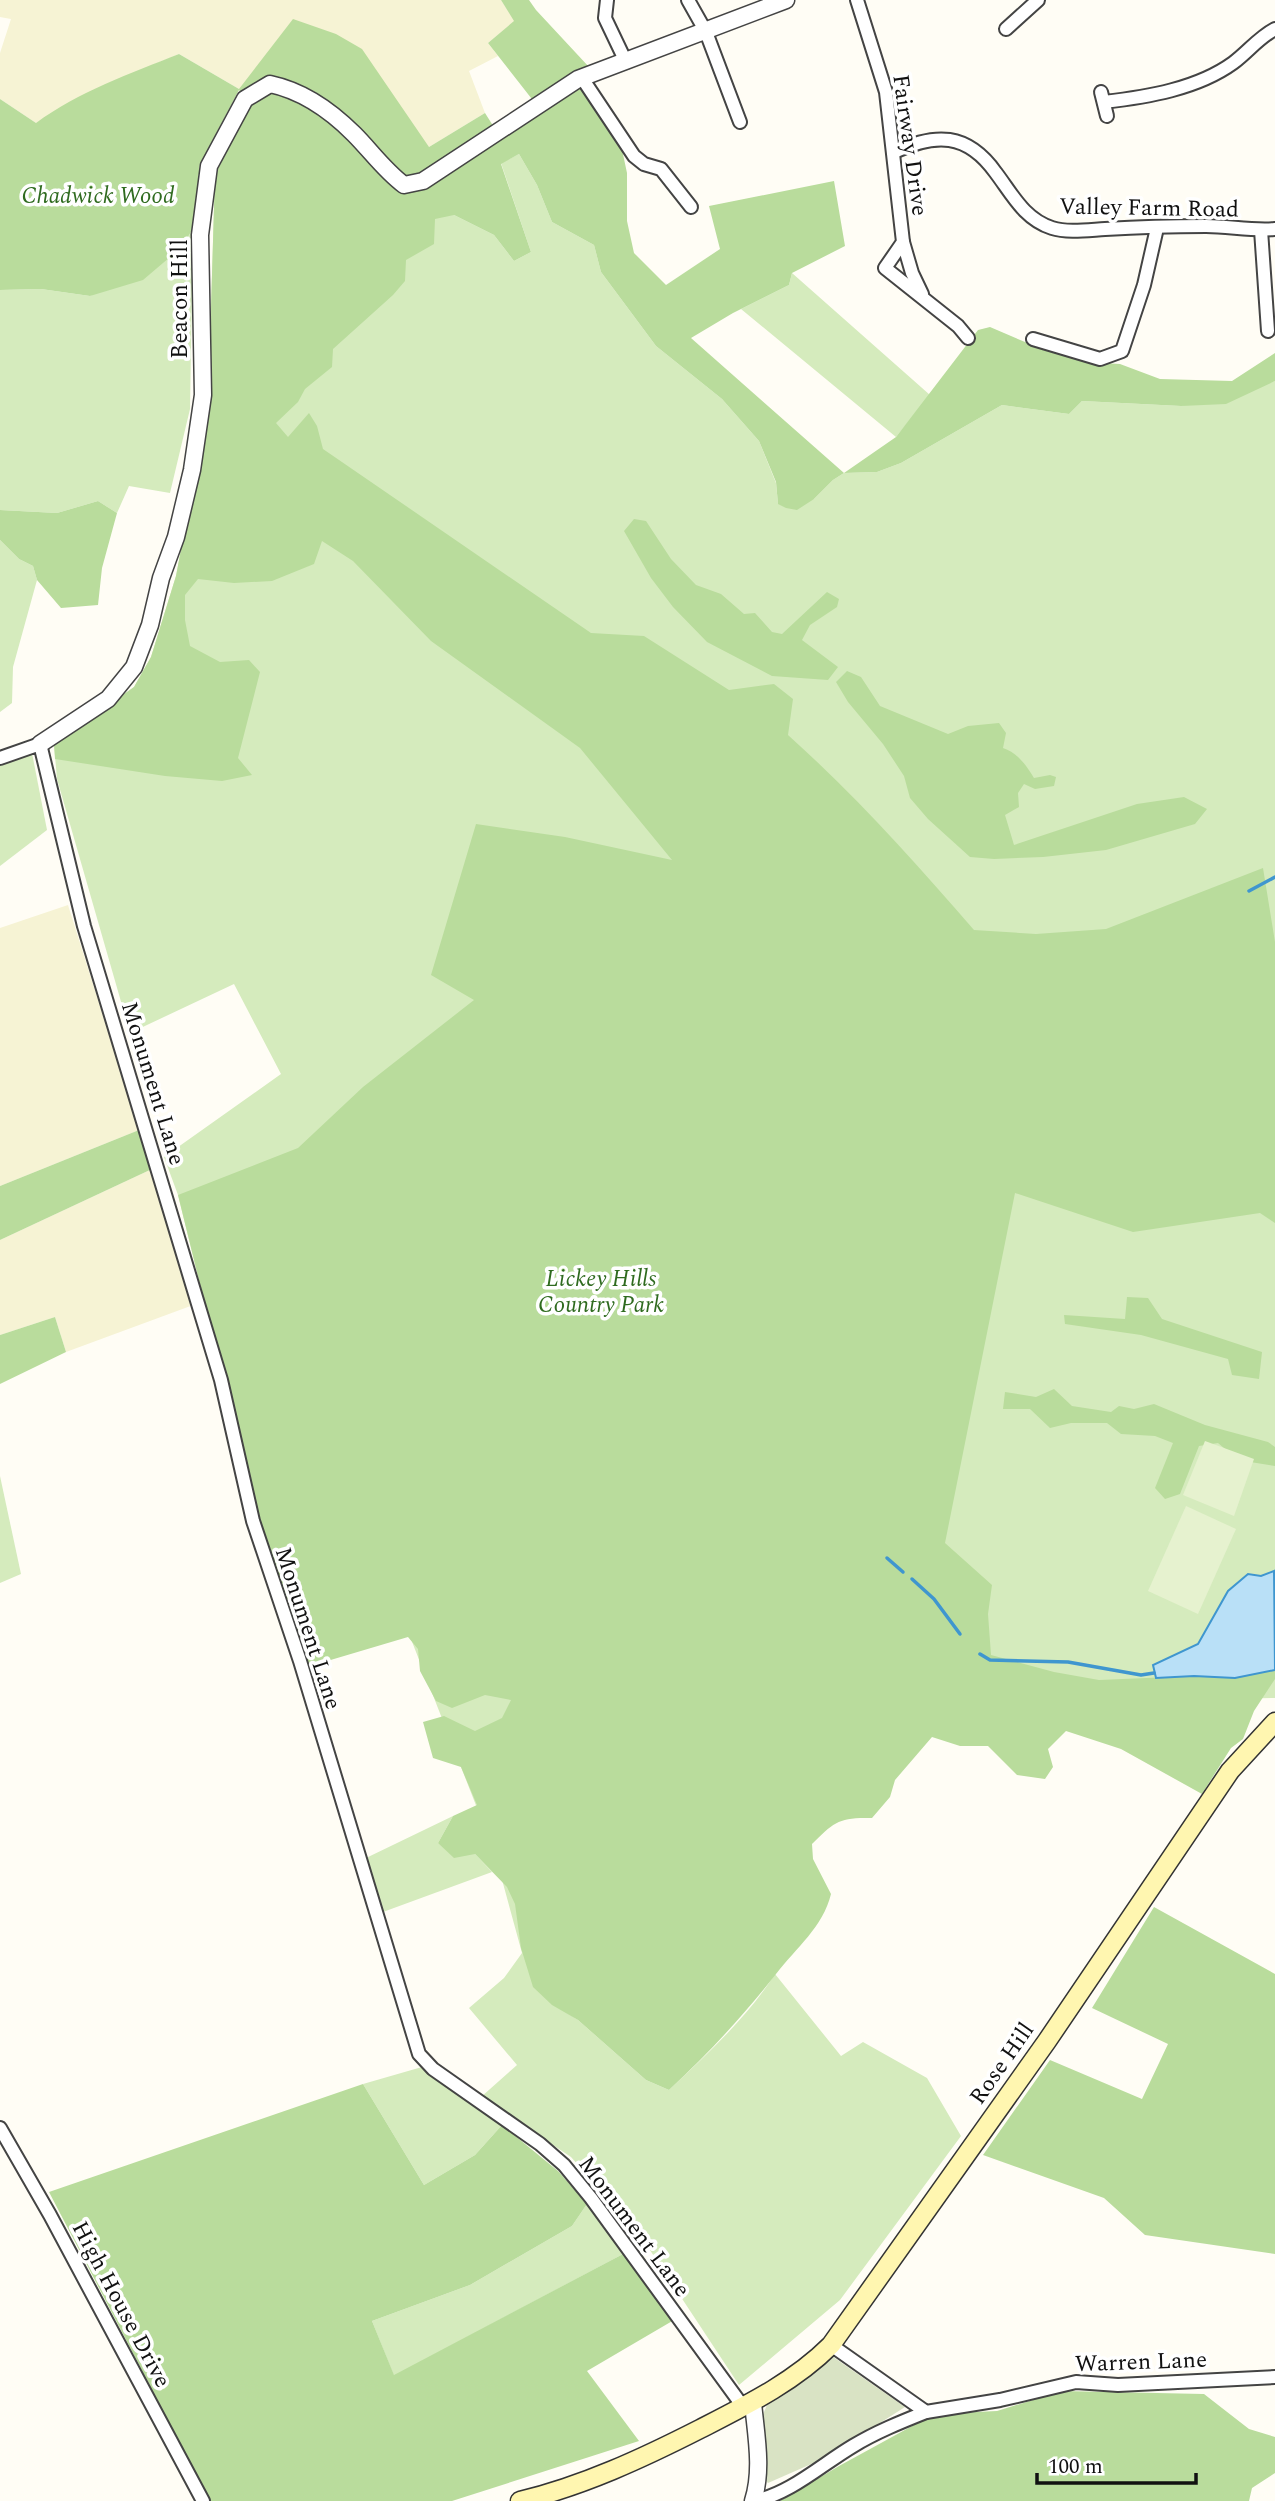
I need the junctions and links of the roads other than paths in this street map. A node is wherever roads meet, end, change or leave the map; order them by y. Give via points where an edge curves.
1 (607, 0) edge
2 (688, 0) edge
3 (786, 0) edge
4 (857, 0) edge
5 (1038, 0) edge
6 (1006, 29) dead end
7 (1275, 29) edge
8 (706, 32) junction
9 (626, 62) junction
10 (582, 78) junction
11 (1107, 116) dead end
12 (740, 122) dead end
13 (894, 152) junction
14 (691, 207) dead end
15 (1157, 228) junction
16 (1275, 229) edge
17 (1261, 230) junction
18 (903, 242) junction
19 (923, 297) junction
20 (1268, 331) dead end
21 (968, 338) dead end
22 (1033, 339) dead end
23 (40, 744) junction
24 (0, 758) edge
25 (1275, 1722) edge
26 (0, 2128) edge
27 (831, 2345) junction
28 (1275, 2377) edge
29 (748, 2406) junction
30 (926, 2412) junction
31 (204, 2501) edge
32 (520, 2501) edge
33 (753, 2501) edge

1 - 9 street via 605,18
2 - 8 street
3 - 8 street, Beacon Hill
4 - 13 street, Fairway Drive via 886,92
5 - 6 street
7 - 11 street via 1209,77 1142,98 1103,97
8 - 9 street, Beacon Hill
8 - 12 street
9 - 10 street, Beacon Hill
10 - 14 street via 634,156 661,169
10 - 23 street, Beacon Hill via 423,181 404,185 314,101 270,84 244,99 209,166 200,235 203,396 192,470 150,625 134,667 108,699
13 - 15 street, Valley Farm Road via 917,141 950,139 974,150 1026,213 1053,229
13 - 18 street, Fairway Drive
15 - 17 street, Valley Farm Road
15 - 22 street via 1122,351 1100,359
16 - 17 street, Valley Farm Road
17 - 20 street
18 - 19 street
18 - 19 street, Fairway Drive via 884,268
19 - 21 street, Fairway Drive
23 - 24 street
23 - 29 street, Monument Lane via 84,926 220,1380 253,1521 419,2054 564,2165
25 - 27 main road, Rose Hill via 1230,1771 1024,2074
26 - 31 street, High House Drive
27 - 29 main road, Rose Hill via 816,2361
27 - 30 street
28 - 30 street, Warren Lane via 1118,2385 1076,2382
29 - 32 main road, Rose Hill via 603,2474
29 - 33 street via 758,2459
30 - 33 street, Warren Lane via 853,2446 770,2498

